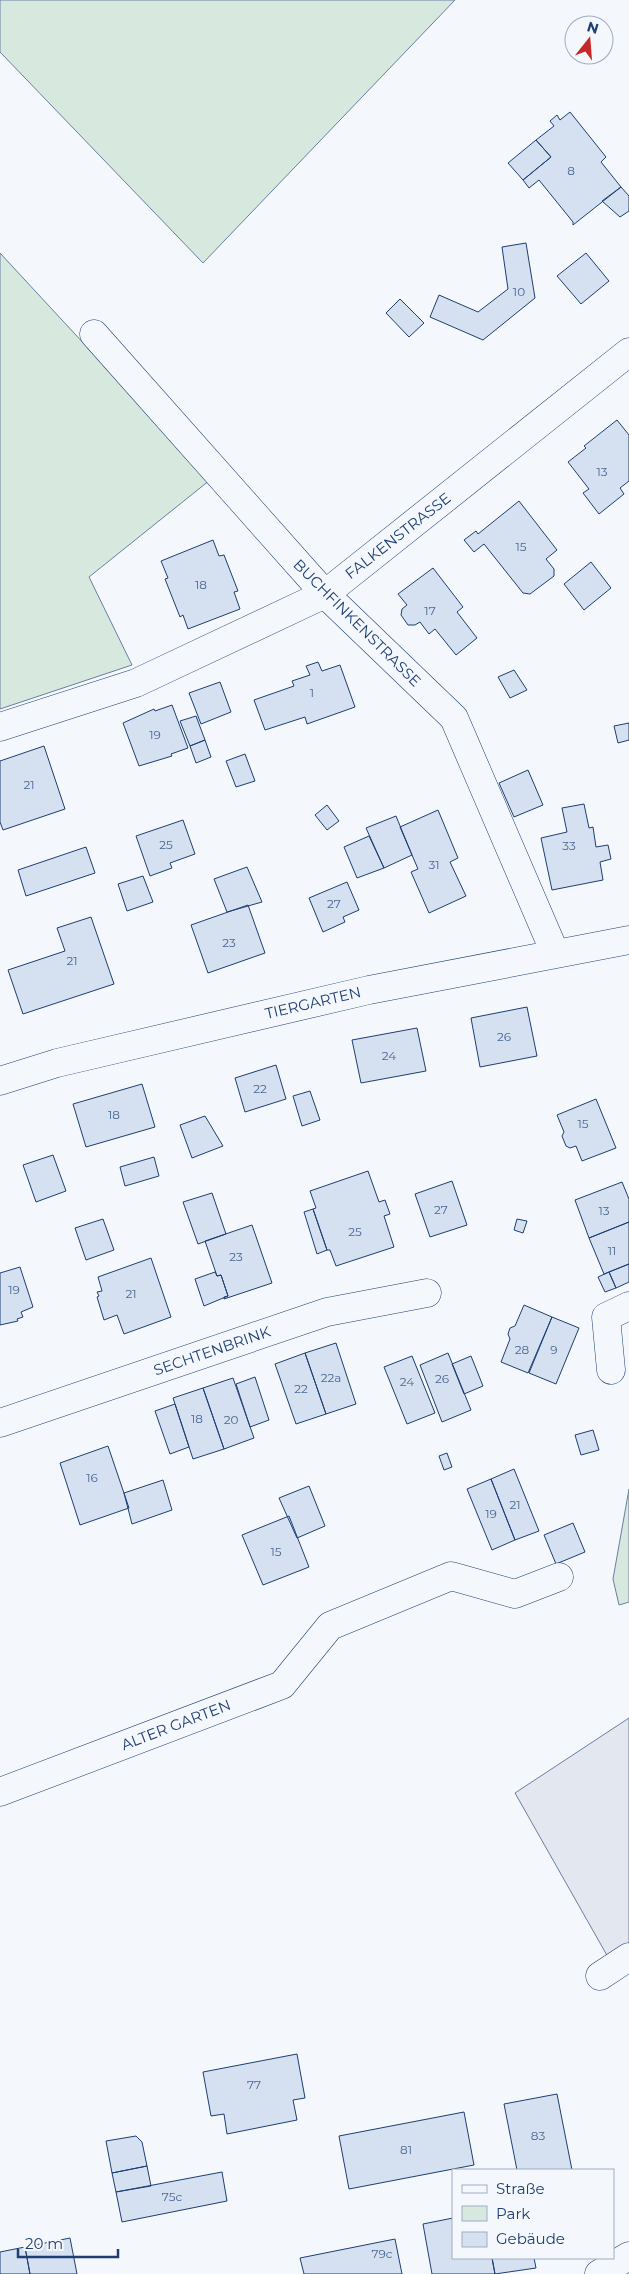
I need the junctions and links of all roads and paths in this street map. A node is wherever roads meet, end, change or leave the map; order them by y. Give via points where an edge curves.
1 (94, 334) dead end
2 (629, 352) edge
3 (325, 594) junction
4 (0, 727) edge
5 (629, 940) edge
6 (555, 953) junction
7 (0, 1081) edge
8 (427, 1293) dead end
9 (629, 1306) edge
10 (612, 1370) dead end
11 (0, 1422) edge
12 (559, 1576) dead end
13 (0, 1792) edge
14 (629, 1957) edge
15 (600, 1976) dead end
16 (629, 2256) edge
17 (599, 2274) edge

1 - 3 street, BUCHFINKENSTRASSE
2 - 3 street, FALKENSTRASSE
3 - 4 street, FALKENSTRASSE via 136,682
3 - 6 street, BUCHFINKENSTRASSE via 454,718
5 - 6 street, TIERGARTEN
6 - 7 street, TIERGARTEN via 369,990 57,1063
8 - 11 street, SECHTENBRINK via 327,1312
9 - 10 street via 606,1317
12 - 13 street, ALTER GARTEN via 515,1594 451,1576 330,1626 282,1685
14 - 15 street
16 - 17 street

